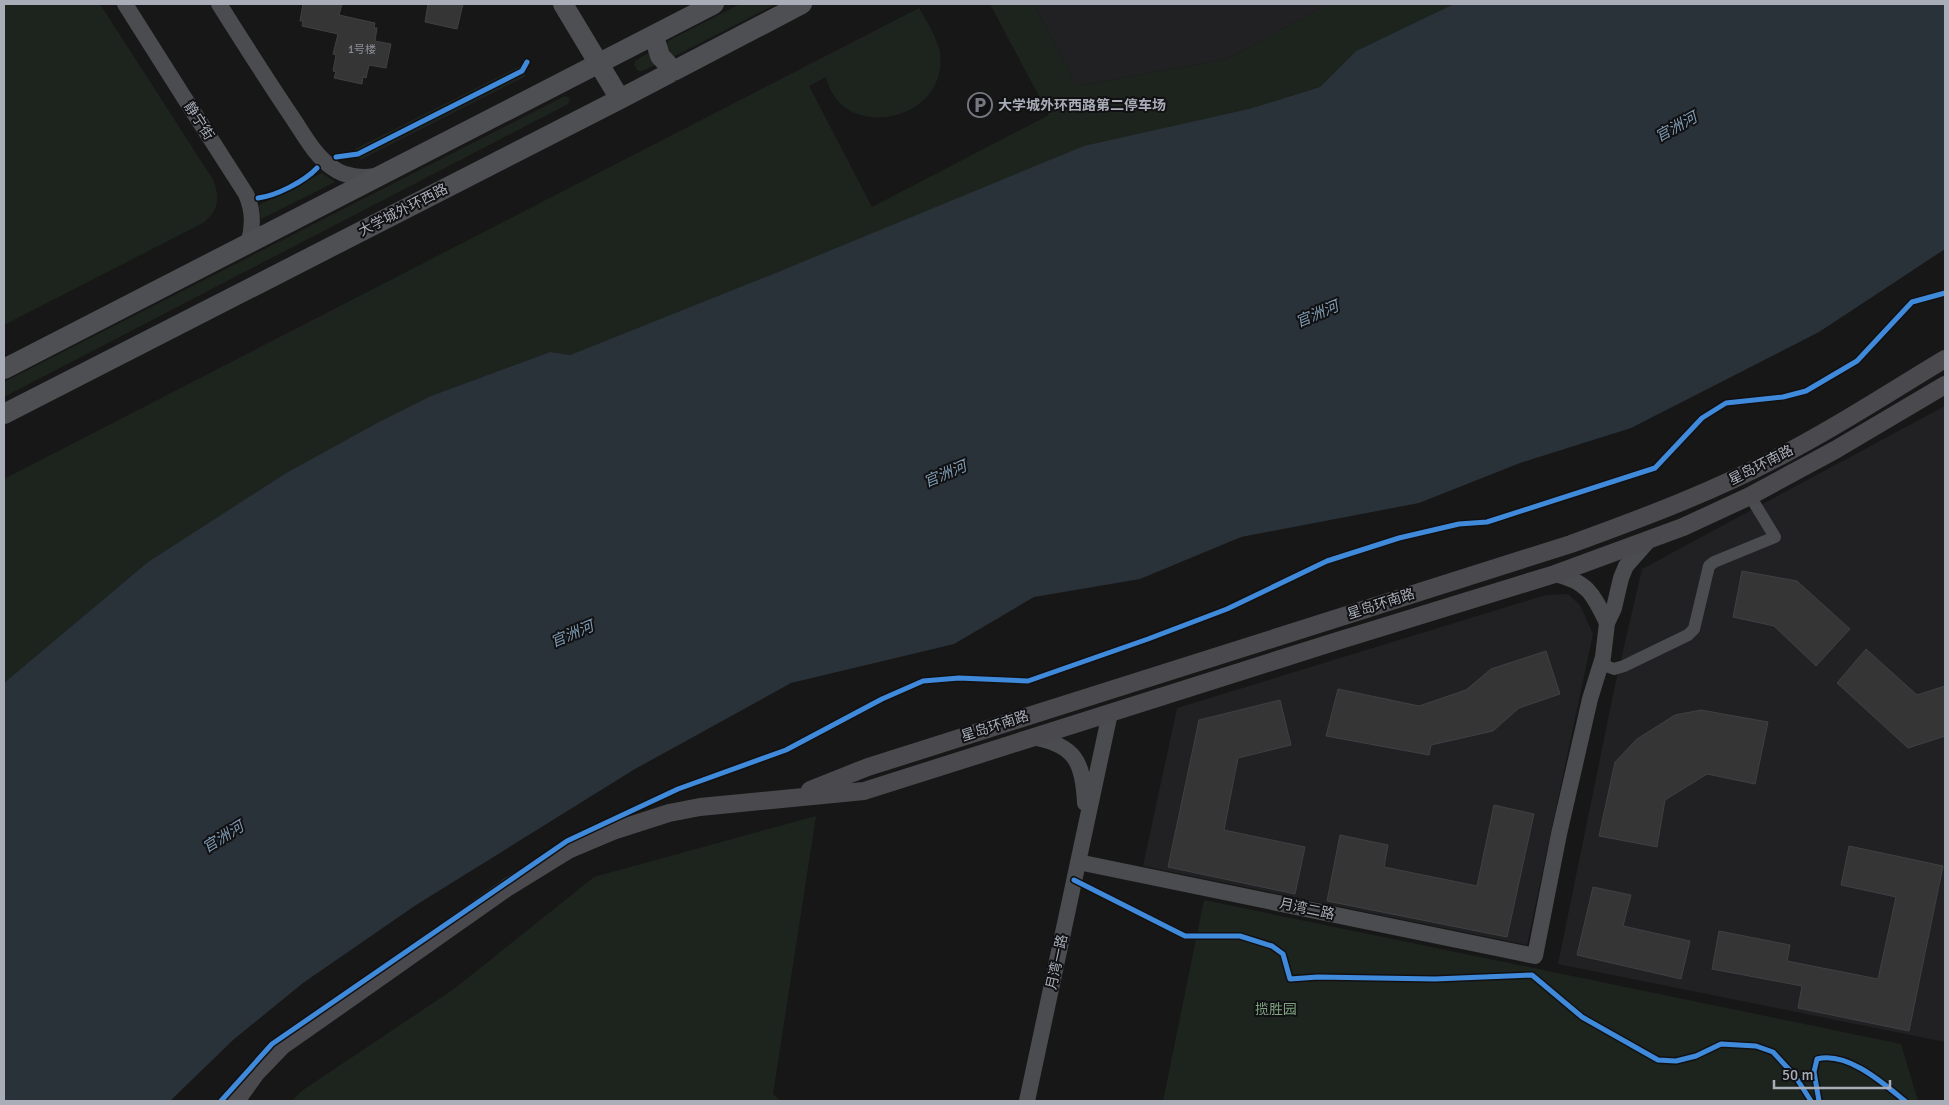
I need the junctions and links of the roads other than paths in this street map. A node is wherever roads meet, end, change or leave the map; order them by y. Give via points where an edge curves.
1 (125, 4) edge
2 (219, 4) edge
3 (562, 4) edge
4 (714, 4) edge
5 (802, 4) edge
6 (654, 36) junction
7 (599, 64) junction
8 (674, 71) junction
9 (620, 99) junction
10 (382, 175) junction
11 (248, 243) junction
12 (1945, 359) edge
13 (4, 369) edge
14 (1945, 385) edge
15 (4, 414) edge
16 (1750, 496) junction
17 (1649, 540) junction
18 (1555, 574) junction
19 (1607, 623) junction
20 (1603, 657) junction
21 (1110, 713) junction
22 (1032, 737) junction
23 (794, 797) junction
24 (1086, 823) junction
25 (1078, 862) junction
26 (236, 1101) edge
27 (1027, 1101) edge

1 - 11 street, 静宁街 via 246,194 253,221
2 - 10 street via 320,158 346,174
3 - 7 main road
4 - 6 main road
5 - 8 main road, 大学城外环西路
6 - 7 main road
6 - 8 main road via 660,56
7 - 9 main road
7 - 10 main road
8 - 9 main road, 大学城外环西路
9 - 15 main road, 大学城外环西路
10 - 11 main road
11 - 13 main road
12 - 23 main road, 星岛环南路 via 1789,452 1672,507 1570,544 868,767
14 - 16 main road, 星岛环南路
16 - 17 main road, 星岛环南路 via 1683,528
16 - 20 street via 1775,538 1709,566 1694,629 1688,635 1624,666 1614,669 1606,666
17 - 18 main road, 星岛环南路
17 - 19 street via 1626,566
18 - 19 street via 1580,583 1590,592
18 - 21 main road, 星岛环南路
19 - 20 street
20 - 25 street, 月湾二路 via 1559,834 1536,956
21 - 22 main road, 星岛环南路
21 - 24 street, 月湾一路
22 - 23 main road, 星岛环南路 via 864,791
22 - 24 street, 月湾一路 via 1059,745 1076,760 1082,776
23 - 26 main road, 星岛环南路 via 700,806 669,813 568,850 508,888 282,1046 256,1073
24 - 25 street, 月湾一路
25 - 27 street, 月湾一路

